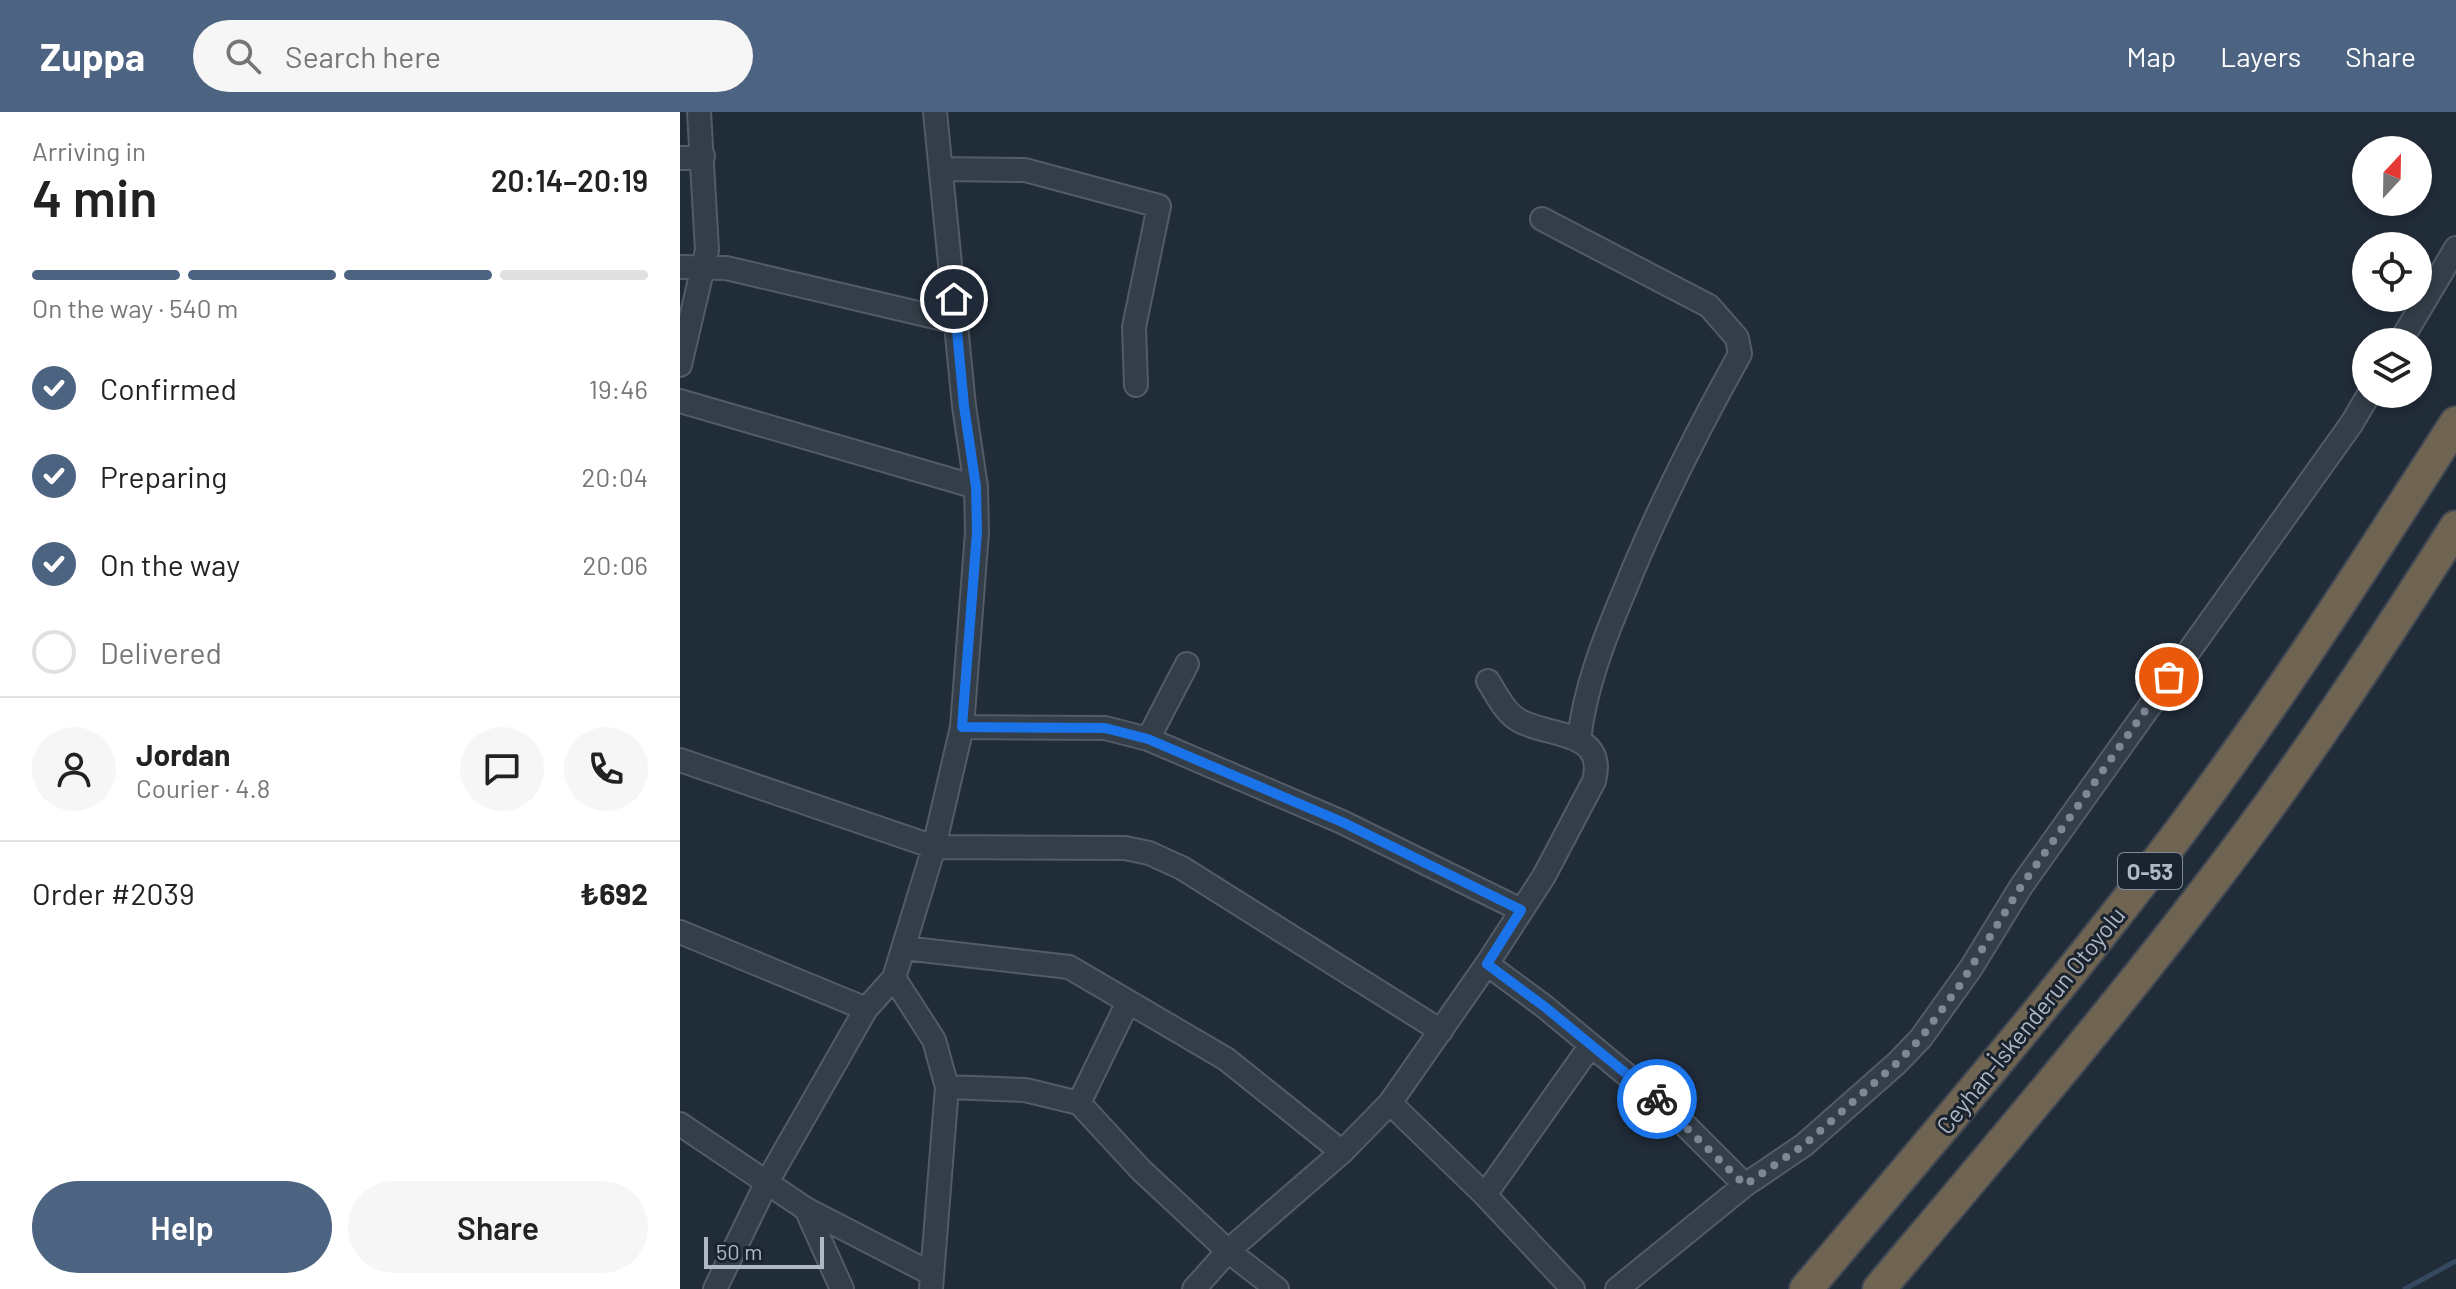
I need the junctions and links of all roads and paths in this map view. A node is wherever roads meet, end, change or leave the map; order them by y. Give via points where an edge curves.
1 (699, 112) edge
2 (935, 112) edge
3 (691, 157) edge
4 (942, 169) junction
5 (1542, 219) dead end
6 (2456, 248) edge
7 (680, 267) edge
8 (703, 267) junction
9 (956, 322) junction
10 (2408, 328) edge
11 (680, 365) edge
12 (1136, 385) dead end
13 (680, 401) edge
14 (2361, 408) edge
15 (2456, 423) edge
16 (976, 487) junction
17 (2456, 527) edge
18 (1187, 664) dead end
19 (1488, 681) dead end
20 (962, 727) junction
21 (1148, 739) junction
22 (1579, 739) junction
23 (680, 760) edge
24 (934, 847) junction
25 (1521, 910) junction
26 (680, 932) edge
27 (904, 948) junction
28 (1487, 964) junction
29 (894, 978) junction
30 (1128, 1002) junction
31 (866, 1009) junction
32 (1441, 1031) junction
33 (1591, 1045) junction
34 (947, 1087) junction
35 (1079, 1103) junction
36 (1390, 1103) junction
37 (680, 1124) edge
38 (1342, 1152) junction
39 (767, 1182) junction
40 (1745, 1185) junction
41 (1485, 1195) junction
42 (806, 1209) junction
43 (1228, 1251) junction
44 (1247, 1279) edge
45 (932, 1281) edge
46 (715, 1289) edge
47 (842, 1289) edge
48 (1194, 1289) edge
49 (1277, 1289) edge
50 (1573, 1289) edge
51 (1617, 1289) edge
52 (1806, 1289) edge
53 (1879, 1289) edge

1 - 3 street
2 - 4 street
3 - 8 street via 707,250
4 - 9 street
4 - 12 street via 1025,170 1159,206 1134,327
5 - 22 street via 1709,306 1737,338 1740,354 1655,517 1607,632
6 - 10 street
7 - 8 street
8 - 9 street
8 - 11 street
9 - 16 street
13 - 16 street
14 - 40 street via 2022,885 1940,1013 1897,1063 1816,1135
15 - 52 highway, Ceyhan-İskenderun Otoyolu / O-53 via 2322,632 2169,847 2035,1020
16 - 20 street
17 - 53 highway, O-53 via 2368,664 2214,879 2078,1053
18 - 21 street
19 - 22 street via 1521,722
20 - 21 street via 1105,728
20 - 24 street
21 - 25 street via 1342,822
22 - 25 street via 1595,759 1594,781
23 - 24 street
24 - 27 street
24 - 32 street via 1125,848 1149,853 1182,868
25 - 28 street
26 - 31 street
27 - 29 street
27 - 30 street via 1069,967
28 - 32 street
28 - 33 street
29 - 31 street
29 - 34 street via 934,1040
30 - 35 street
30 - 38 street via 1226,1059
31 - 39 street
32 - 36 street
33 - 40 street via 1675,1115
33 - 41 street
34 - 35 street via 1025,1090
34 - 45 street
35 - 43 street
36 - 38 street
36 - 41 street
37 - 39 street
38 - 43 street
39 - 42 street
39 - 46 street
40 - 51 street
41 - 50 street
42 - 45 street
42 - 47 street
43 - 44 street
43 - 48 street
44 - 49 street

